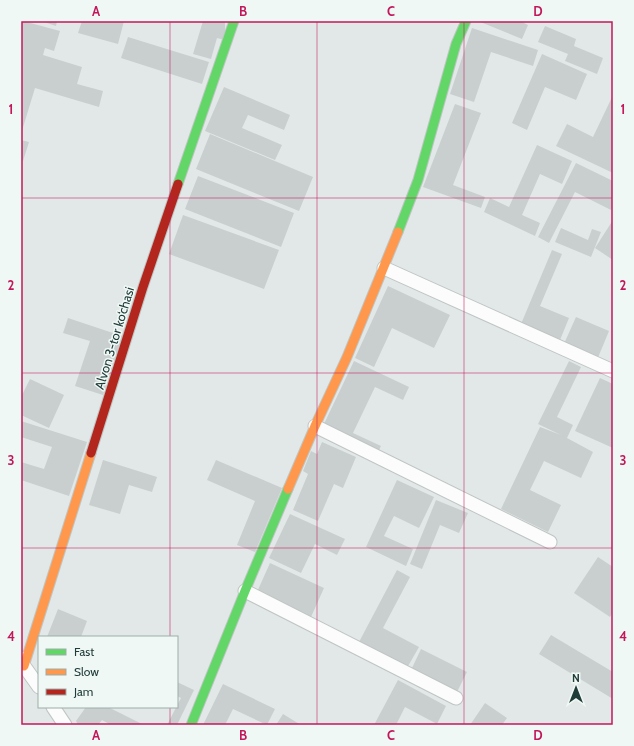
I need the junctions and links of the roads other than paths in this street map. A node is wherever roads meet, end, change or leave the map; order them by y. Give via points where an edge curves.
1 (234, 21) edge
2 (466, 21) edge
3 (384, 268) junction
4 (613, 371) edge
5 (315, 426) junction
6 (550, 542) dead end
7 (245, 591) junction
8 (23, 662) edge
9 (38, 685) edge
10 (456, 698) dead end
11 (54, 708) edge
12 (66, 725) edge
13 (191, 725) edge

1 - 8 street, Alvon 3-tor ko‘chasi via 143,287
2 - 3 street via 456,44 418,180
3 - 4 street
3 - 5 street
5 - 6 street
5 - 7 street
7 - 10 street
7 - 13 street
8 - 9 street
11 - 12 street

